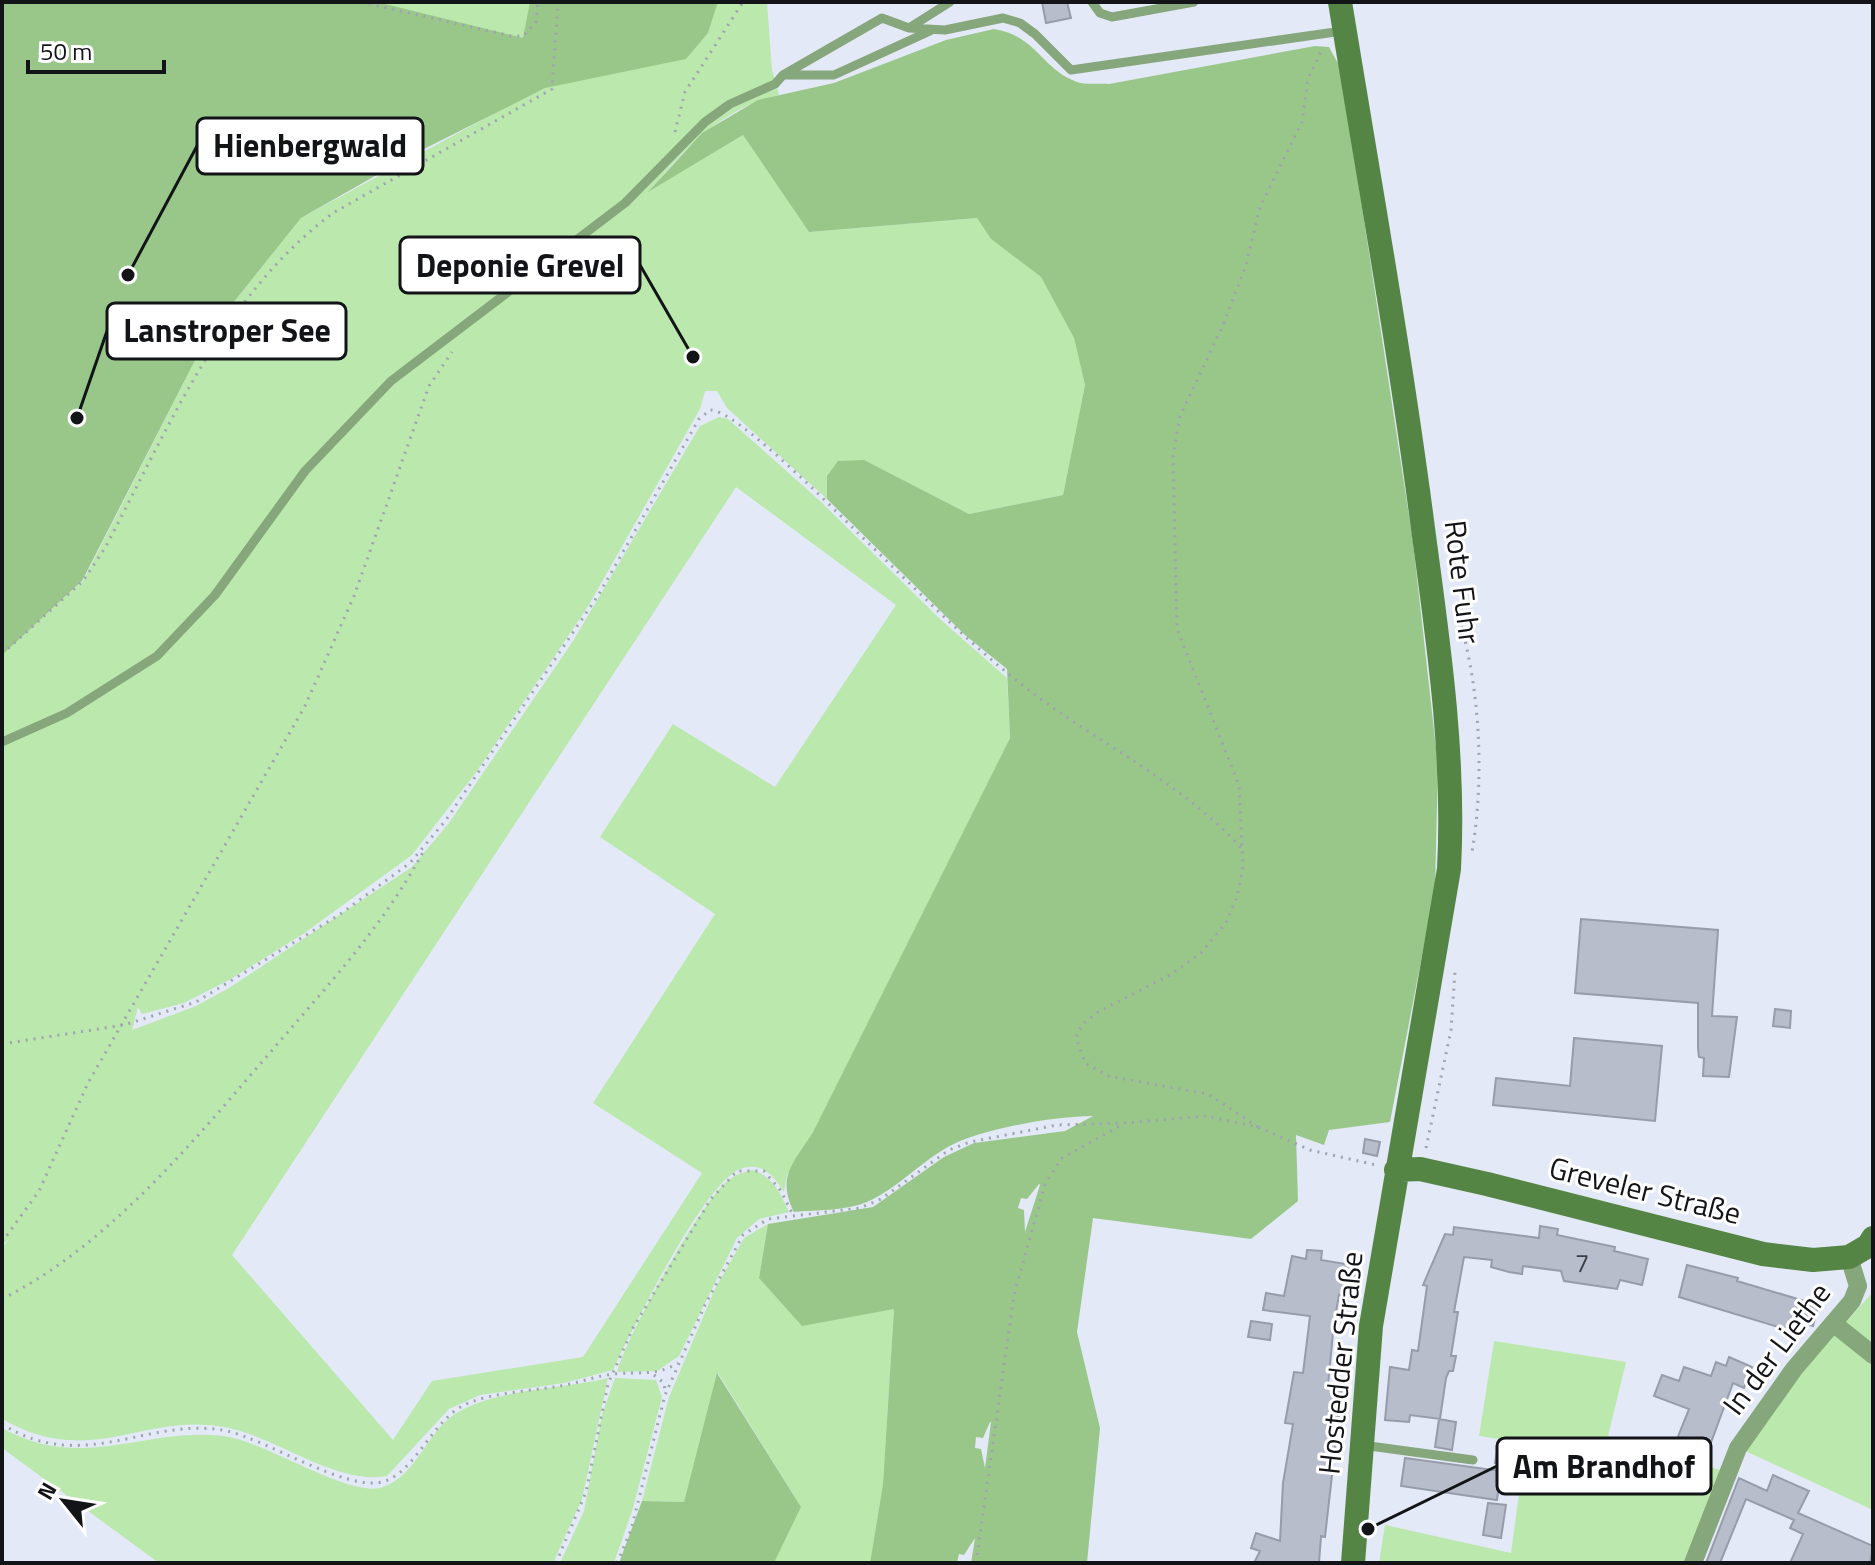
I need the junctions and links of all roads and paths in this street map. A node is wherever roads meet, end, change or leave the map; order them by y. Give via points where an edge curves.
1 (361, 2) edge
2 (538, 2) edge
3 (558, 2) edge
4 (743, 2) edge
5 (950, 2) edge
6 (1092, 2) edge
7 (1194, 2) edge
8 (1340, 2) edge
9 (909, 28) junction
10 (933, 29) junction
11 (1345, 31) junction
12 (783, 75) junction
13 (674, 135) dead end
14 (453, 352) dead end
15 (2, 654) edge
16 (2, 742) edge
17 (428, 843) junction
18 (1243, 850) junction
19 (124, 1025) junction
20 (2, 1044) edge
21 (1125, 1123) junction
22 (1258, 1127) junction
23 (1396, 1170) junction
24 (793, 1215) junction
25 (1873, 1238) edge
26 (2, 1242) edge
27 (1849, 1257) junction
28 (2, 1299) edge
29 (1833, 1323) junction
30 (1873, 1355) edge
31 (678, 1363) junction
32 (615, 1374) junction
33 (654, 1375) junction
34 (665, 1395) junction
35 (2, 1424) edge
36 (1362, 1445) junction
37 (1473, 1460) dead end
38 (556, 1563) edge
39 (617, 1563) edge
40 (976, 1563) edge
41 (1353, 1563) edge
42 (1693, 1563) edge

1 - 2 path via 523,36 536,22
3 - 15 path via 552,89 333,213 301,237 228,320 83,581
4 - 13 path via 685,92
5 - 9 lane
6 - 7 lane via 1112,17
8 - 11 main road, Rote Fuhr
9 - 10 lane
9 - 12 lane via 882,18
10 - 11 lane via 1012,20 1035,34 1071,70
10 - 12 lane via 834,75
11 - 18 path via 1323,47 1308,79 1302,122 1260,207 1224,323 1180,416 1173,456 1177,629 1239,785
11 - 23 main road, Rote Fuhr via 1414,461 1450,789 1449,869
12 - 16 lane via 705,122 625,203 391,381 305,471 215,595 157,656 67,713
14 - 19 path via 429,386 327,662
17 - 18 path via 599,594 699,419 718,409 823,499 991,660 1179,795
17 - 19 path via 410,863 339,915 239,979 196,1002
17 - 28 path via 387,914 152,1187 78,1248
18 - 22 path via 1237,897 1226,923 1201,953 1098,1012 1076,1037 1085,1063 1108,1076 1208,1094
19 - 20 path
19 - 26 path via 88,1083 39,1191
21 - 22 path via 1206,1116
21 - 24 path via 1057,1125 970,1142 860,1208
21 - 40 path via 1062,1158 1045,1184 1014,1295
22 - 23 path via 1310,1150
23 - 27 main road, Greveler Straße via 1420,1169 1487,1184 1763,1254 1813,1260
23 - 36 main road, Hostedder Straße via 1371,1326
24 - 31 path via 768,1219 743,1235
24 - 32 path via 764,1171 737,1171 722,1183 633,1328
25 - 27 main road
27 - 29 street, In der Liethe via 1858,1286
29 - 30 street
29 - 42 street, In der Liethe via 1738,1448
31 - 33 path
31 - 34 path
32 - 33 path
32 - 35 path via 469,1403 440,1422 407,1464 383,1482 343,1477 227,1431 199,1429 75,1446 51,1444
32 - 38 path via 599,1416 586,1492
33 - 34 path via 664,1383
34 - 39 path via 631,1530
36 - 37 lane
36 - 41 main road, Hostedder Straße

